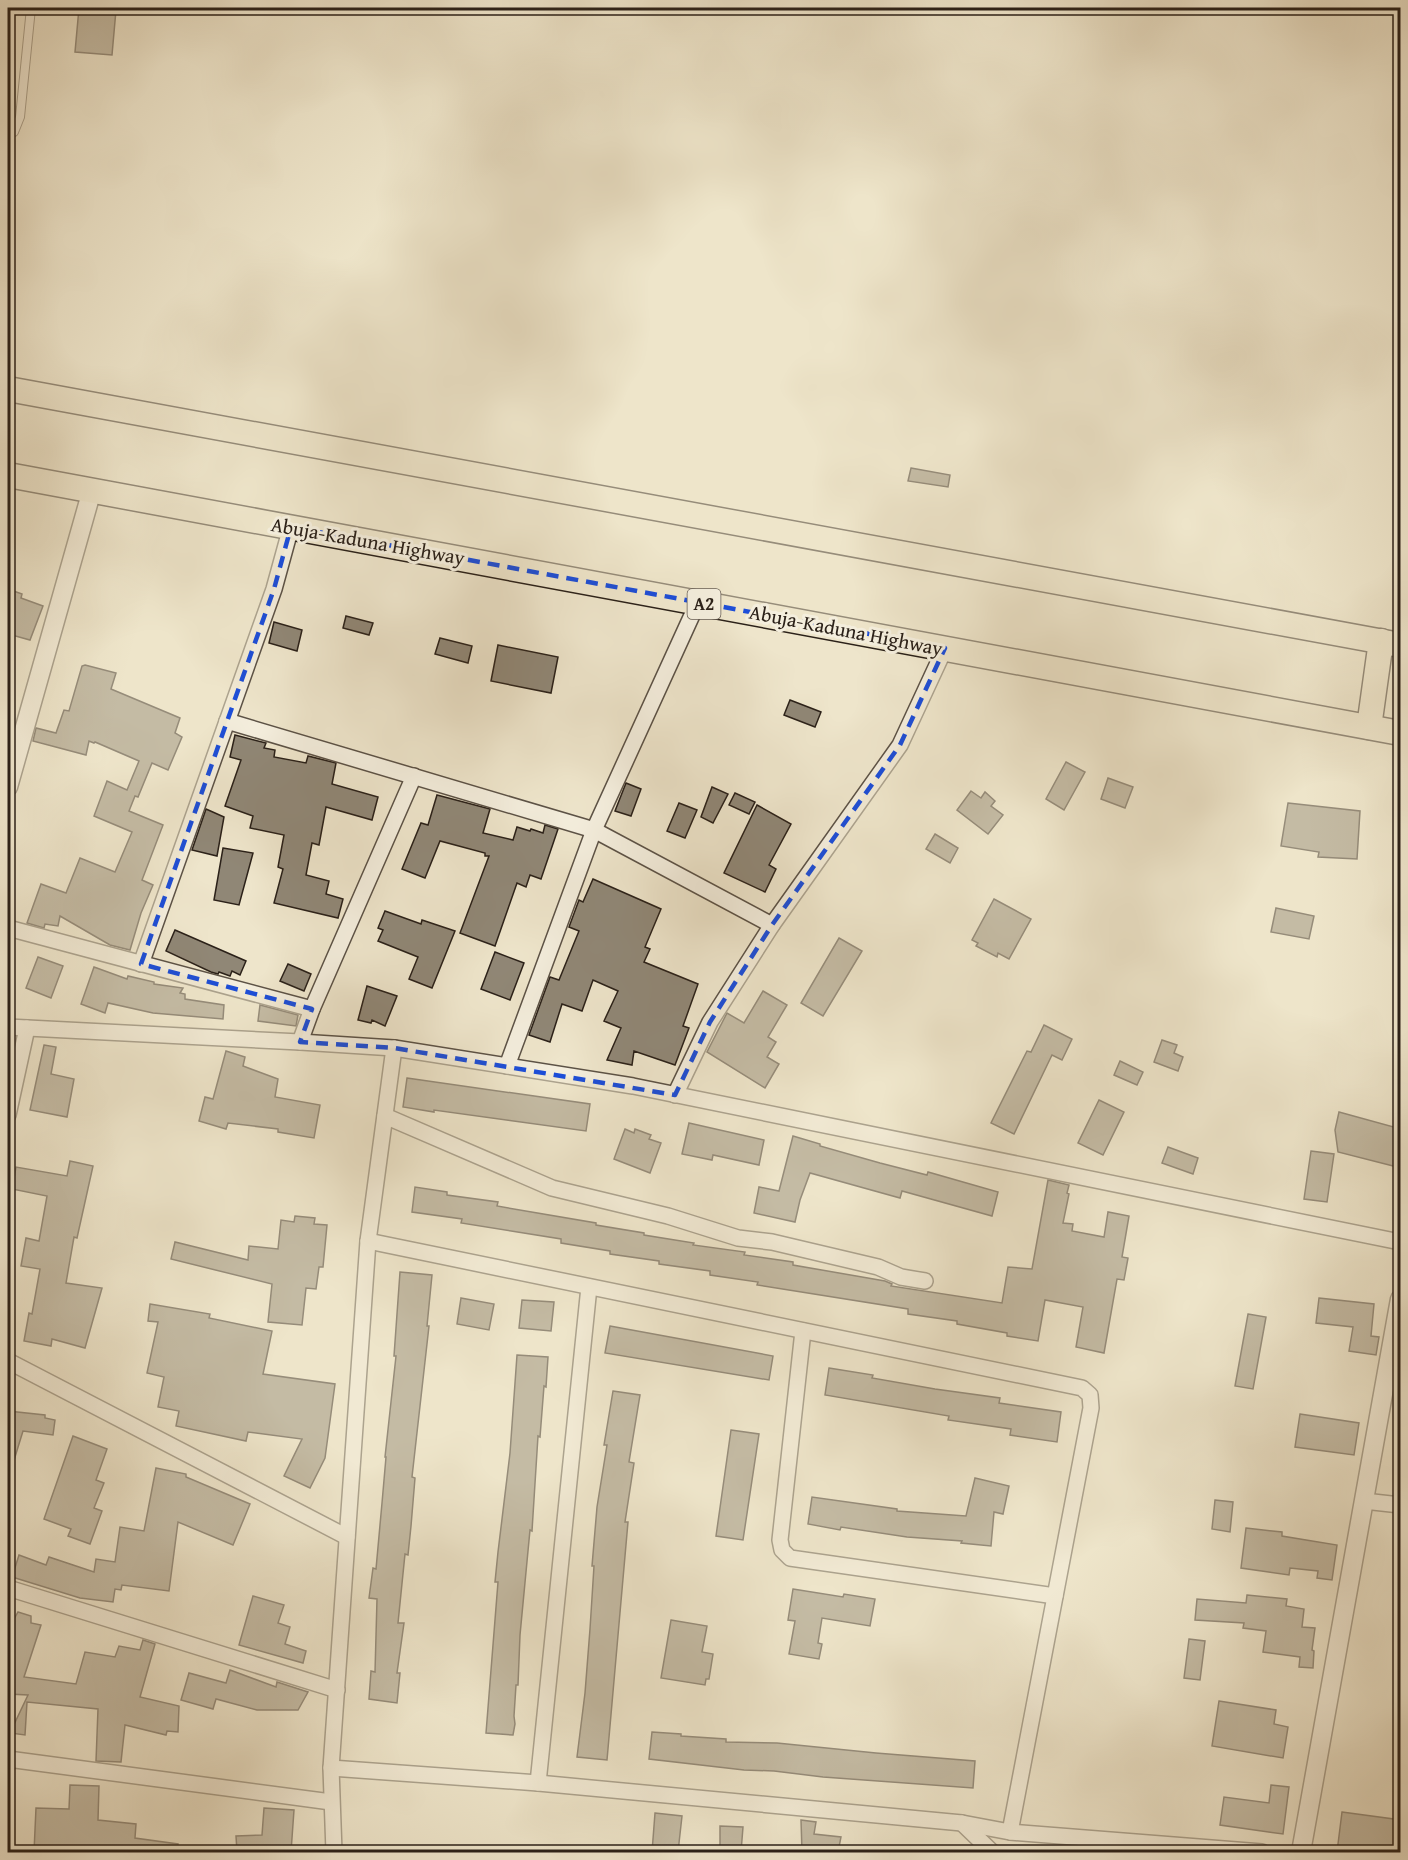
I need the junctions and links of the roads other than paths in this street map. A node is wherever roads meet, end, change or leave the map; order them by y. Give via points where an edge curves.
1 (31, 8) edge
2 (8, 135) edge
3 (8, 389) edge
4 (8, 475) edge
5 (92, 490) junction
6 (291, 527) junction
7 (698, 602) junction
8 (1391, 643) edge
9 (945, 648) junction
10 (227, 721) junction
11 (1369, 728) junction
12 (1401, 733) edge
13 (414, 776) junction
14 (8, 787) edge
15 (594, 830) junction
16 (772, 925) junction
17 (8, 928) edge
18 (141, 964) junction
19 (312, 1009) junction
20 (8, 1027) edge
21 (27, 1028) junction
22 (300, 1042) junction
23 (393, 1048) junction
24 (507, 1066) junction
25 (675, 1095) junction
26 (8, 1115) edge
27 (385, 1116) junction
28 (368, 1241) junction
29 (1401, 1242) edge
30 (925, 1281) dead end
31 (590, 1287) junction
32 (1401, 1299) edge
33 (803, 1330) junction
34 (8, 1361) edge
35 (1364, 1501) junction
36 (1401, 1505) edge
37 (348, 1537) junction
38 (8, 1588) edge
39 (1055, 1596) junction
40 (337, 1690) junction
41 (8, 1760) edge
42 (331, 1768) junction
43 (538, 1783) junction
44 (331, 1803) junction
45 (962, 1823) junction
46 (1010, 1832) junction
47 (1110, 1846) edge
48 (334, 1852) edge
49 (993, 1852) edge
50 (1262, 1852) edge
51 (1301, 1852) edge

1 - 2 lane via 20,117 14,132
3 - 8 highway
4 - 5 highway, Abuja-Kaduna Highway / A2
5 - 6 highway, Abuja-Kaduna Highway / A2
5 - 14 street
6 - 7 highway, Abuja-Kaduna Highway / A2
6 - 10 street
7 - 9 highway, Abuja-Kaduna Highway / A2
7 - 15 street
8 - 11 highway
9 - 11 highway, Abuja-Kaduna Highway / A2
9 - 16 street via 900,745
10 - 13 street
10 - 18 street
11 - 12 highway, Abuja-Kaduna Highway / A2
13 - 15 street
13 - 19 street
15 - 16 street
15 - 24 street
16 - 25 street via 710,1022
17 - 18 street
18 - 19 street
19 - 22 street
20 - 21 street
21 - 22 street
21 - 26 street
22 - 23 street
23 - 24 street
23 - 27 street
24 - 25 street
25 - 29 street
27 - 28 street
27 - 30 street via 552,1188 668,1216 738,1238 772,1242
28 - 31 street
28 - 37 street
31 - 33 street
31 - 43 street
32 - 35 street
33 - 39 street via 1082,1388 1090,1395 1091,1408
33 - 39 street via 780,1540 789,1558
34 - 37 street
35 - 36 street
35 - 51 street
37 - 40 street
38 - 40 street
39 - 46 street
40 - 42 street
41 - 44 street
42 - 43 street
42 - 44 street
43 - 45 street
44 - 48 street
45 - 46 street
45 - 49 street
46 - 47 street
47 - 50 street

